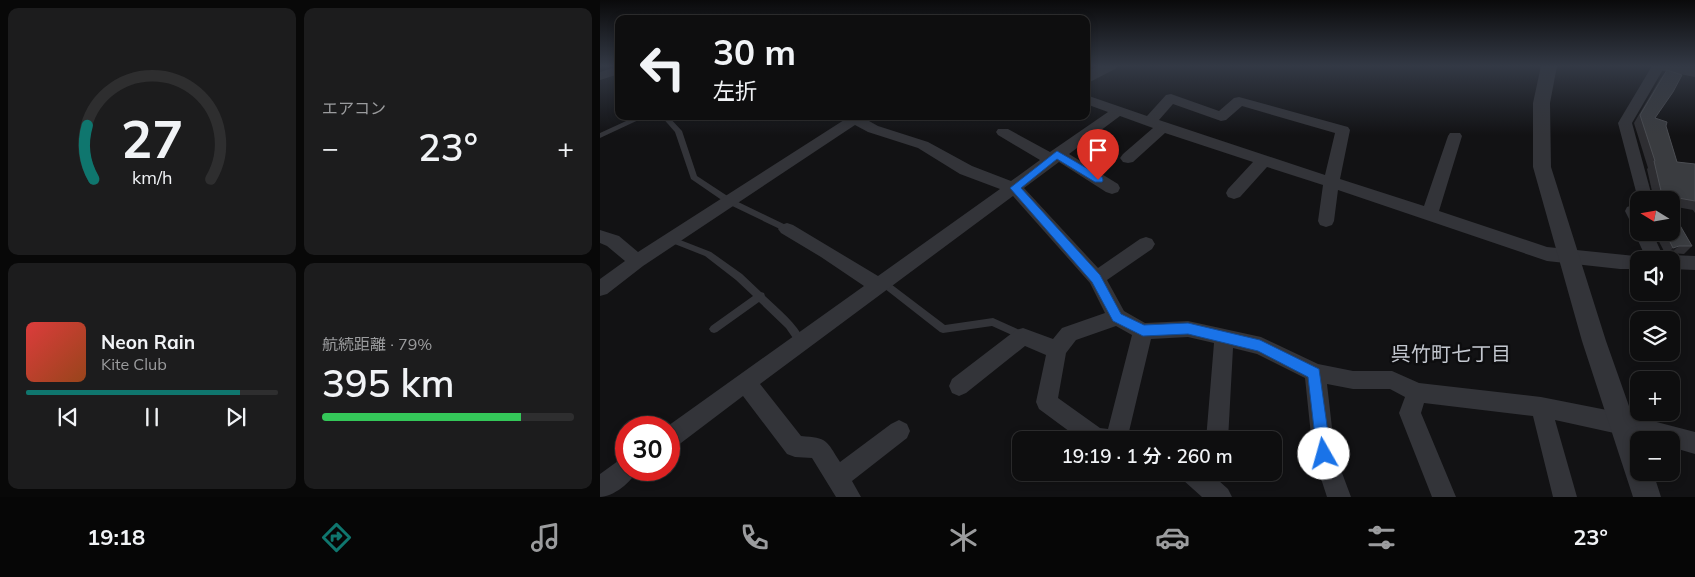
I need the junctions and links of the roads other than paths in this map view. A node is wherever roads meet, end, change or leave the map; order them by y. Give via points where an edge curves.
1 (1543, 89) edge
2 (1645, 89) edge
3 (1090, 100) edge
4 (1118, 111) junction
5 (1221, 117) junction
6 (635, 120) edge
7 (668, 120) edge
8 (854, 120) edge
9 (858, 120) edge
10 (1157, 124) junction
11 (1002, 132) dead end
12 (600, 136) edge
13 (1455, 136) dead end
14 (1209, 142) junction
15 (1054, 156) junction
16 (1128, 158) dead end
17 (1264, 160) junction
18 (1331, 182) junction
19 (1015, 188) junction
20 (1112, 188) dead end
21 (1643, 191) edge
22 (1234, 193) dead end
23 (729, 201) junction
24 (1430, 214) junction
25 (1326, 221) dead end
26 (787, 229) joint
27 (600, 236) edge
28 (670, 239) junction
29 (1146, 244) dead end
30 (1568, 256) junction
31 (637, 261) junction
32 (1630, 262) edge
33 (1680, 262) edge
34 (1695, 262) edge
35 (1096, 278) junction
36 (880, 283) junction
37 (600, 289) edge
38 (761, 296) junction
39 (1117, 317) junction
40 (714, 329) dead end
41 (1143, 331) junction
42 (1023, 336) junction
43 (1224, 337) junction
44 (800, 341) junction
45 (1057, 350) junction
46 (1315, 373) junction
47 (746, 383) junction
48 (959, 386) dead end
49 (1417, 392) junction
50 (1541, 407) junction
51 (1622, 423) junction
52 (680, 430) edge
53 (899, 430) dead end
54 (1086, 431) edge
55 (1118, 431) edge
56 (1218, 431) edge
57 (1695, 443) edge
58 (615, 477) edge
59 (837, 478) junction
60 (600, 488) edge
61 (849, 497) edge
62 (1339, 497) edge
63 (1444, 497) edge
64 (1565, 497) edge
65 (1647, 497) edge

1 - 30 street via 1540,138 1542,167
2 - 21 street via 1625,123
3 - 4 street
4 - 10 street
4 - 15 street
5 - 10 street via 1172,98
5 - 14 street
5 - 18 street via 1239,101 1343,130
6 - 12 lane
7 - 23 lane via 678,130 694,177
8 - 23 street
9 - 19 street via 874,130 923,145 966,170
10 - 14 street
10 - 16 street
11 - 15 street
13 - 24 street
14 - 17 street
15 - 19 street
15 - 20 street
17 - 18 street
17 - 22 street
18 - 24 street
18 - 25 street
19 - 35 street
19 - 36 street
23 - 26 lane
23 - 28 street
24 - 30 street via 1548,254
26 - 36 street
27 - 31 street via 613,241
28 - 31 street
28 - 38 lane via 708,254
29 - 35 street
30 - 32 street
30 - 51 street
31 - 37 street
33 - 34 street
35 - 39 street
36 - 42 lane via 943,329 993,322
36 - 44 street
38 - 40 lane
38 - 44 lane
39 - 41 street
39 - 45 street via 1069,334
41 - 43 street via 1188,328
41 - 55 street
42 - 45 street
42 - 48 street
43 - 46 street via 1260,346
43 - 56 street
44 - 47 street
45 - 54 street via 1047,402
46 - 49 street via 1353,380 1392,380
46 - 62 street via 1324,454
47 - 52 street
47 - 59 street via 795,446 818,448
49 - 50 street
49 - 63 street via 1410,413
50 - 51 street
50 - 64 street
51 - 57 street
51 - 65 street
53 - 59 street
58 - 60 street
59 - 61 street

